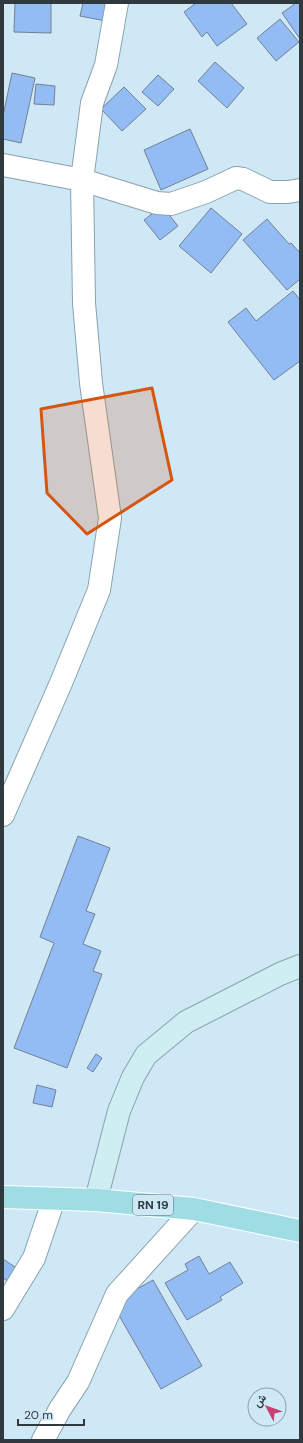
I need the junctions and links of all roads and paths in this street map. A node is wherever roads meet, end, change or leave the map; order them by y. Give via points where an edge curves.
1 (117, 3) edge
2 (3, 165) edge
3 (82, 180) junction
4 (300, 190) edge
5 (3, 815) edge
6 (300, 966) edge
7 (3, 1197) edge
8 (54, 1199) junction
9 (96, 1200) junction
10 (194, 1209) junction
11 (300, 1231) edge
12 (3, 1309) edge
13 (43, 1440) edge

1 - 3 street via 106,65 92,103
2 - 3 street
3 - 4 street via 157,203 171,204 236,178 270,192
3 - 5 street via 84,303 91,383 110,518 99,590
6 - 9 main road via 186,1022 146,1055 133,1077 120,1111
7 - 8 main road, RN 19
8 - 9 main road, RN 19
8 - 12 street via 34,1258
9 - 10 main road, RN 19
10 - 11 main road, RN 19
10 - 13 street via 118,1294 78,1382

